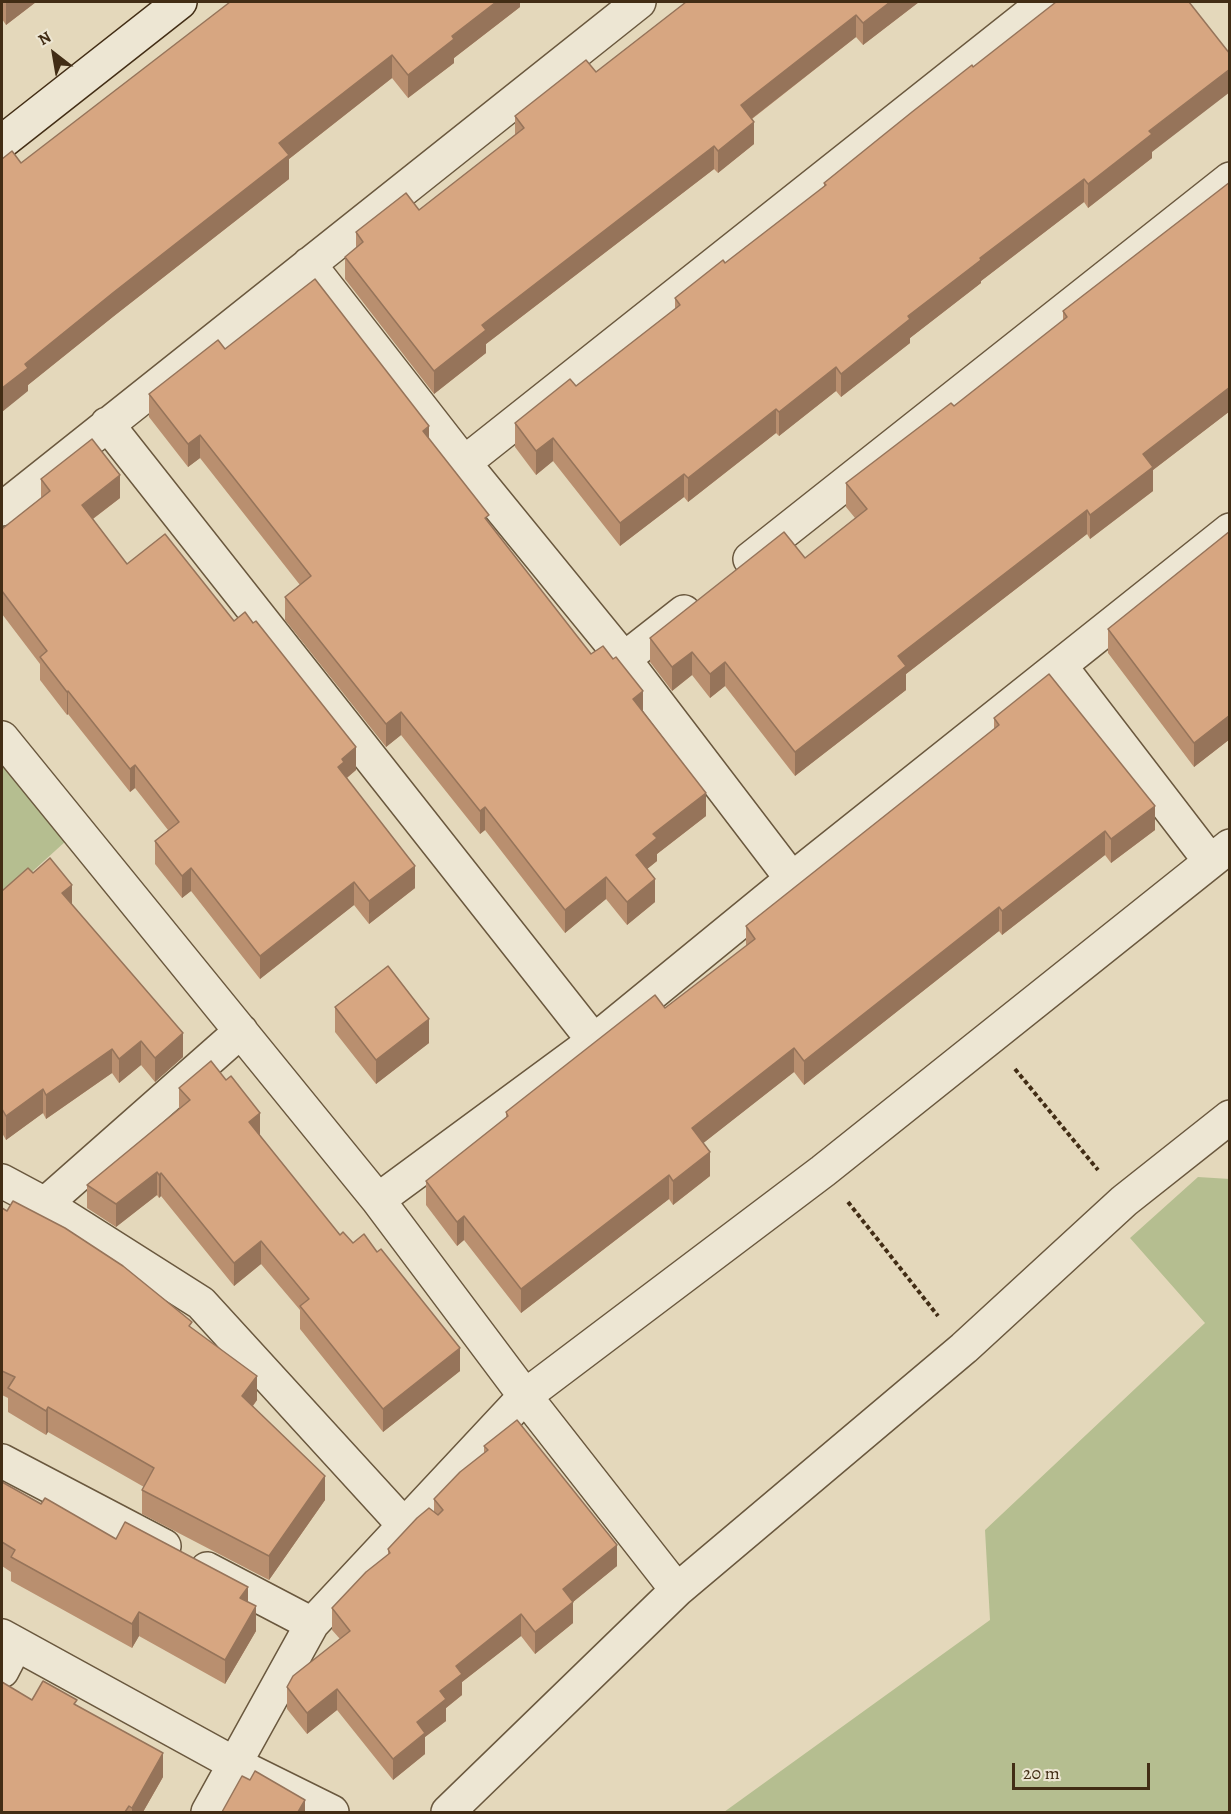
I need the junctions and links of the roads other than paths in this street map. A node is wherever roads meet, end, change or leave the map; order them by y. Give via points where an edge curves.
1 (180, 2) edge
2 (639, 2) edge
3 (1045, 2) edge
4 (2, 142) edge
5 (1230, 178) edge
6 (309, 264) junction
7 (107, 424) junction
8 (464, 463) junction
9 (2, 509) edge
10 (1230, 530) edge
11 (624, 659) junction
12 (1060, 667) junction
13 (2, 738) edge
14 (1220, 854) edge
15 (792, 879) junction
16 (241, 1031) junction
17 (594, 1041) junction
18 (1230, 1117) edge
19 (2, 1181) edge
20 (378, 1200) junction
21 (45, 1204) junction
22 (525, 1396) junction
23 (2, 1461) edge
24 (405, 1525) junction
25 (677, 1590) junction
26 (312, 1624) junction
27 (6, 1651) edge
28 (235, 1764) junction
29 (208, 1812) edge
30 (332, 1812) edge
31 (448, 1812) edge

1 - 4 street
2 - 6 street
3 - 8 street
5 - 11 street
6 - 7 street
6 - 8 street
7 - 9 street
7 - 17 street
8 - 11 street
10 - 12 street
11 - 15 street
12 - 14 street
12 - 15 street
13 - 16 street
14 - 22 street via 823,1171
15 - 17 street
16 - 20 street
16 - 21 street
17 - 20 street
18 - 25 street via 1124,1201 964,1348
19 - 21 street
20 - 22 street
21 - 24 street via 201,1303
22 - 24 street
22 - 25 street
23 - 26 street
24 - 26 street
25 - 31 street
26 - 28 street
27 - 28 street
28 - 29 street
28 - 30 street

